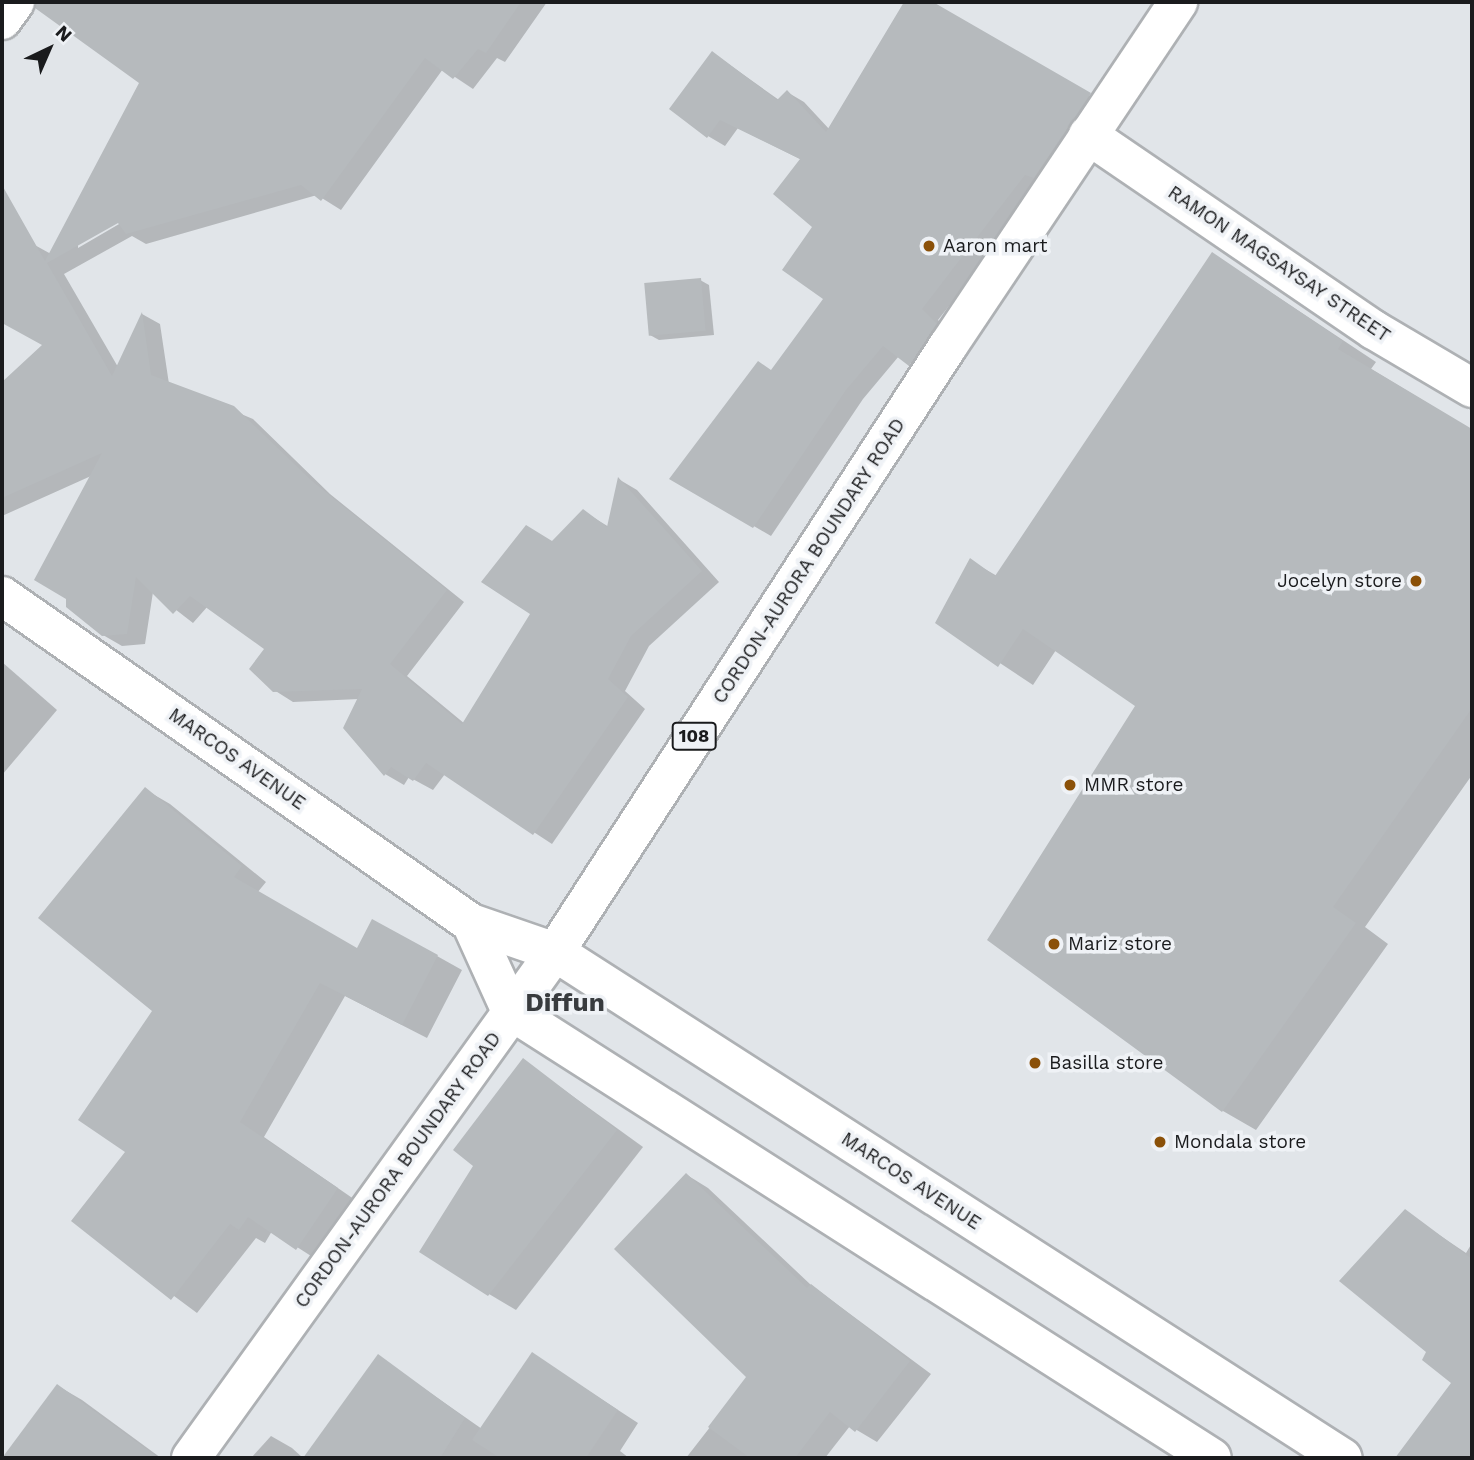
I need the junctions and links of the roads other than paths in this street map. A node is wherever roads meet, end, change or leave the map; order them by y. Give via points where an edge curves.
1 (15, 2) edge
2 (1178, 2) edge
3 (2, 20) edge
4 (1088, 135) junction
5 (1472, 388) edge
6 (2, 596) edge
7 (471, 923) junction
8 (555, 952) junction
9 (512, 1010) junction
10 (191, 1458) edge
11 (1212, 1458) edge
12 (1343, 1458) edge

1 - 3 main road
2 - 4 main road, CORDON-AURORA BOUNDARY ROAD / 108
4 - 5 main road, RAMON MAGSAYSAY STREET via 1374,330
4 - 8 main road, CORDON-AURORA BOUNDARY ROAD / 108
6 - 7 main road, MARCOS AVENUE
7 - 8 main road, MARCOS AVENUE
7 - 9 main road, MARCOS AVENUE
8 - 9 main road, CORDON-AURORA BOUNDARY ROAD / 108
8 - 12 main road, MARCOS AVENUE
9 - 10 main road, CORDON-AURORA BOUNDARY ROAD / 108
9 - 11 main road

